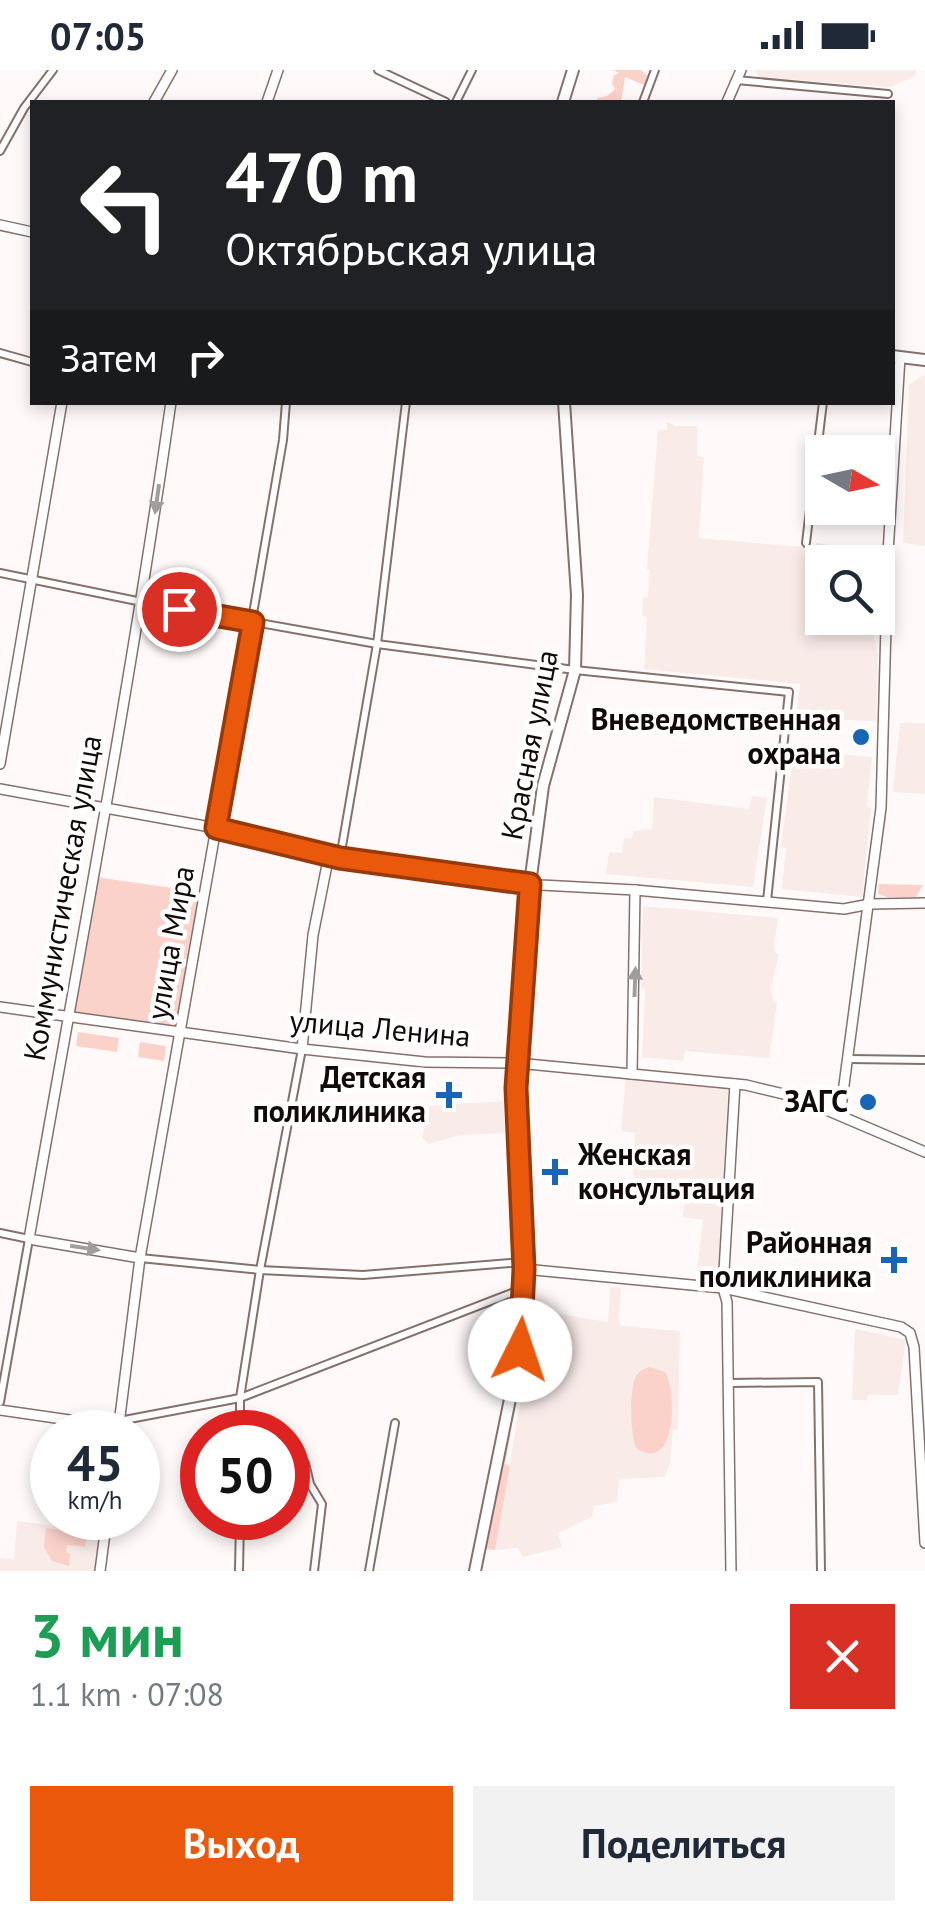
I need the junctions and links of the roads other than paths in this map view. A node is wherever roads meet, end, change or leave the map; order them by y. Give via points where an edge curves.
1 (52, 70) edge
2 (172, 70) edge
3 (278, 70) edge
4 (378, 70) edge
5 (472, 70) edge
6 (572, 70) edge
7 (655, 70) edge
8 (739, 75) edge
9 (888, 94) dead end
10 (155, 100) edge
11 (268, 100) edge
12 (442, 100) edge
13 (457, 100) edge
14 (564, 100) edge
15 (644, 100) edge
16 (728, 100) edge
17 (0, 151) edge
18 (0, 225) edge
19 (30, 232) edge
20 (0, 353) edge
21 (896, 357) edge
22 (925, 360) edge
23 (30, 361) edge
24 (62, 405) edge
25 (171, 405) edge
26 (286, 405) edge
27 (406, 405) edge
28 (564, 405) edge
29 (823, 405) edge
30 (894, 405) edge
31 (806, 543) dead end
32 (0, 572) edge
33 (33, 578) junction
34 (142, 602) junction
35 (253, 622) junction
36 (377, 644) junction
37 (576, 670) junction
38 (0, 764) edge
39 (0, 789) edge
40 (104, 806) junction
41 (216, 828) junction
42 (334, 857) junction
43 (530, 884) junction
44 (635, 890) junction
45 (767, 901) junction
46 (925, 903) edge
47 (870, 904) junction
48 (0, 1007) edge
49 (68, 1016) junction
50 (180, 1033) junction
51 (302, 1049) junction
52 (849, 1058) junction
53 (925, 1060) edge
54 (517, 1063) junction
55 (632, 1074) junction
56 (735, 1084) junction
57 (840, 1115) junction
58 (925, 1152) edge
59 (0, 1234) edge
60 (29, 1239) junction
61 (140, 1258) junction
62 (524, 1265) junction
63 (260, 1270) junction
64 (724, 1288) junction
65 (524, 1289) junction
66 (728, 1383) junction
67 (240, 1398) junction
68 (0, 1402) edge
69 (0, 1410) edge
70 (120, 1410) edge
71 (240, 1410) edge
72 (30, 1414) edge
73 (160, 1417) edge
74 (395, 1423) dead end
75 (310, 1484) edge
76 (104, 1540) edge
77 (240, 1540) edge
78 (925, 1542) edge
79 (100, 1571) edge
80 (239, 1571) edge
81 (314, 1571) edge
82 (370, 1571) edge
83 (475, 1571) edge
84 (732, 1571) edge
85 (822, 1571) edge

1 - 17 street
2 - 10 street
3 - 11 street
4 - 12 street
5 - 13 street
6 - 14 main road
7 - 15 street
8 - 9 street
8 - 16 street
18 - 19 street
20 - 23 street
21 - 22 main road
24 - 33 street
25 -> 34 street, Коммунистическая улица
26 - 35 street, улица Мира
27 - 36 street
28 - 37 main road, Красная улица
29 - 31 street
30 - 47 street via 881,808
32 - 33 street
33 - 34 street
33 - 38 street
34 - 35 street
34 - 40 street, Коммунистическая улица
35 - 36 street
35 - 41 street, улица Мира
36 - 37 street
36 - 42 street
37 - 43 main road, Красная улица via 543,786
37 - 45 street via 789,692
39 - 40 street
40 - 41 street
40 - 49 street, Коммунистическая улица
41 - 42 street
41 - 50 street, улица Мира
42 - 43 street
42 - 51 street via 313,935
43 - 44 street
43 - 54 main road, Красная улица
44 - 45 street
55 -> 44 street
45 - 47 street via 844,909
46 - 47 street
47 - 52 street
48 - 49 street, улица Ленина
49 - 50 street, улица Ленина
49 - 60 street, Коммунистическая улица
50 - 51 street, улица Ленина
50 - 61 street, улица Мира
51 - 54 street, улица Ленина
51 - 63 street
52 - 53 street
52 - 57 street
54 - 55 street, улица Ленина
54 - 62 main road, Красная улица
55 - 56 street, улица Ленина
56 - 57 street, улица Ленина
56 - 64 street
57 - 58 street, улица Ленина
59 - 60 street
60 -> 61 street
60 - 68 street, Коммунистическая улица
61 - 63 street
61 - 70 street, улица Мира
62 - 63 street via 364,1275
62 - 64 street
62 - 65 main road, Красная улица
63 - 67 street
64 - 66 street
64 - 78 street via 910,1333
65 - 67 street
65 - 83 main road, Красная улица via 520,1350
66 - 84 street
66 - 85 street via 818,1382
67 - 71 street
67 - 73 street
69 - 72 street
74 - 82 street
75 - 81 street via 322,1504
76 - 79 street
77 - 80 street

